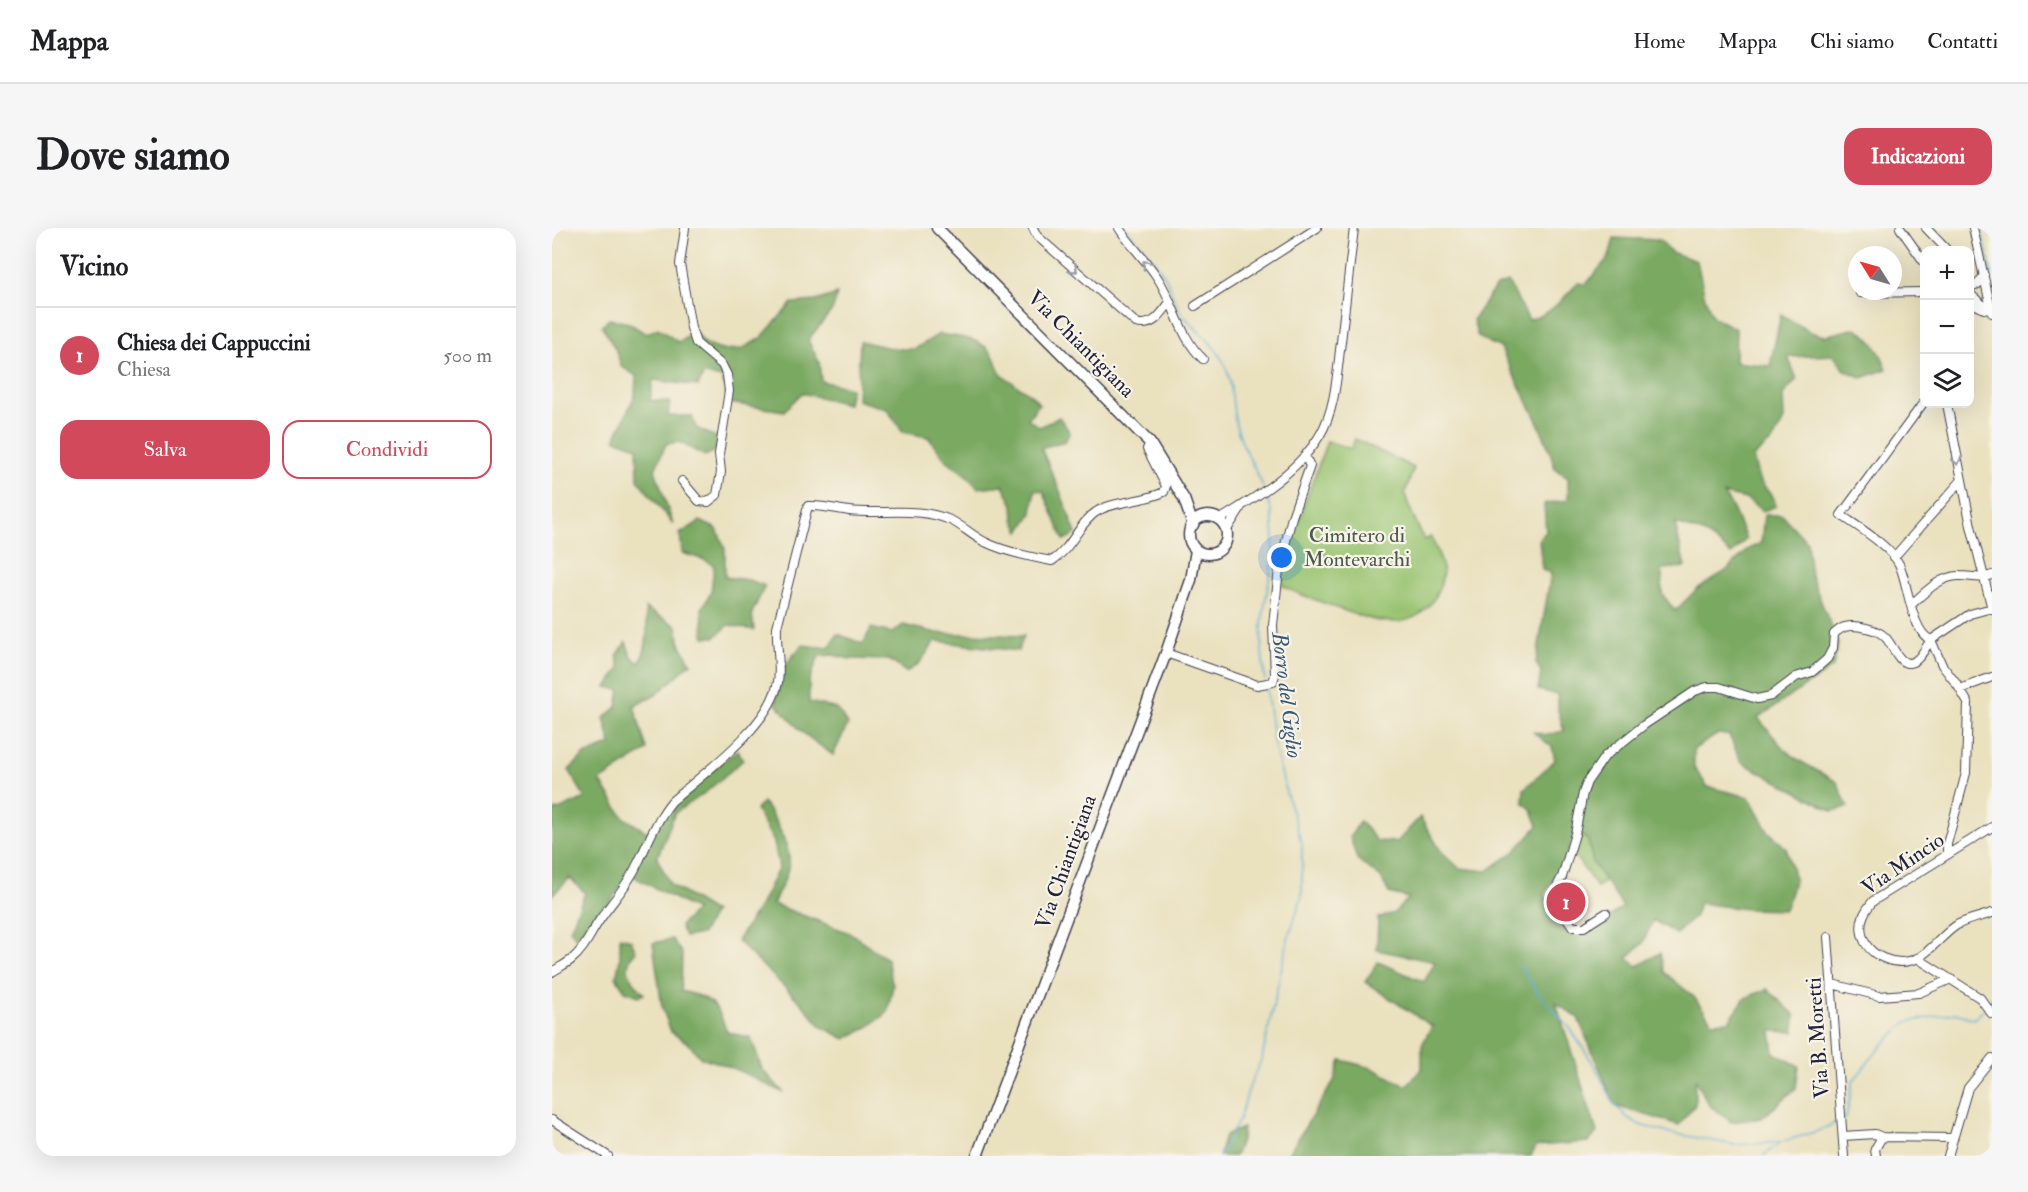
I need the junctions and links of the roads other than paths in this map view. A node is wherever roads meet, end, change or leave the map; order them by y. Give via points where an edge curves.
1 (684, 228) edge
2 (937, 228) edge
3 (1033, 228) edge
4 (1119, 228) edge
5 (1317, 228) edge
6 (1354, 228) edge
7 (1900, 228) edge
8 (1926, 228) edge
9 (1973, 228) edge
10 (1936, 239) junction
11 (1939, 246) edge
12 (1943, 246) edge
13 (1920, 256) edge
14 (1984, 275) junction
15 (1974, 286) edge
16 (1902, 292) edge
17 (1920, 292) edge
18 (1974, 297) edge
19 (1170, 302) junction
20 (1974, 304) edge
21 (1195, 306) dead end
22 (1992, 313) edge
23 (1203, 359) dead end
24 (1920, 407) edge
25 (1948, 408) edge
26 (1150, 443) junction
27 (1305, 456) junction
28 (682, 481) dead end
29 (1961, 481) junction
30 (1184, 499) junction
31 (1241, 507) junction
32 (1205, 517) junction
33 (1219, 520) junction
34 (1193, 525) junction
35 (1226, 531) junction
36 (1196, 550) junction
37 (1209, 554) junction
38 (1894, 557) junction
39 (1992, 575) edge
40 (1984, 579) junction
41 (1191, 580) junction
42 (1912, 604) junction
43 (1992, 609) edge
44 (1931, 640) junction
45 (1166, 653) junction
46 (1992, 677) edge
47 (1960, 689) junction
48 (1992, 827) edge
49 (1947, 855) junction
50 (1606, 913) dead end
51 (1992, 913) edge
52 (1828, 937) dead end
53 (1917, 958) junction
54 (552, 972) edge
55 (1951, 979) junction
56 (1832, 984) junction
57 (1992, 999) edge
58 (1988, 1009) edge
59 (1992, 1058) edge
60 (552, 1120) edge
61 (1843, 1136) junction
62 (1882, 1137) junction
63 (1953, 1138) junction
64 (608, 1156) edge
65 (977, 1156) edge
66 (1844, 1156) edge
67 (1876, 1156) edge
68 (1948, 1156) edge

1 - 28 street via 680,264 691,328 696,342 722,365 729,391 717,495 708,502 699,501
2 - 26 main road, Via Chiantigiana
3 -> 19 street via 1037,236 1136,323 1143,325 1156,320
19 -> 4 street via 1157,277
5 - 21 street
6 - 27 street via 1336,382 1320,435
7 - 13 street
8 - 10 street
9 - 14 street
10 - 11 street
10 - 12 street
14 - 15 street
14 - 22 street
16 - 17 street
18 - 22 street
19 - 23 street
20 - 22 street
24 - 38 street via 1841,515
25 -> 29 street
26 - 30 main road, Via Chiantigiana
26 - 54 street via 1147,449 1166,486 1164,492 1093,513 1065,551 1052,561 985,542 951,520 935,515 808,506 777,627 780,672 773,697 736,745 666,808 624,890 587,942 572,959
27 - 31 street
27 - 45 street via 1310,466 1279,568 1273,679 1257,685
29 - 38 street
29 - 40 street
30 - 32 main road, Via Chiantigiana
30 - 34 main road, Via Chiantigiana
31 - 33 street
31 - 35 street
32 - 33 main road, Via Chiantigiana
32 - 34 main road
33 - 35 main road
34 - 36 main road, Via Chiantigiana via 1190,535
35 - 37 main road, Via Chiantigiana via 1226,542
36 - 37 main road
36 - 41 main road, Via Chiantigiana
37 - 41 main road, Via Chiantigiana
38 - 42 street
39 - 40 street
40 - 42 street via 1958,575 1942,580
40 - 43 street
41 - 45 main road, Via Chiantigiana
42 - 44 street via 1917,623
43 - 44 street via 1970,614
44 - 47 street via 1942,665
44 - 50 street via 1918,658 1906,663 1880,632 1844,627 1834,634 1827,659 1771,696 1757,699 1707,687 1681,700 1617,745 1587,782 1572,845 1553,898 1573,927 1584,927
45 - 65 main road, Via Chiantigiana
46 - 47 street
47 - 49 street via 1968,703 1966,773
48 - 49 street, Via Mincio
49 - 53 street, Via Mincio via 1873,901 1860,924 1867,947 1877,957 1896,961
51 - 53 street via 1958,925
52 - 56 street, Via B. Moretti
53 - 55 street
55 - 56 street via 1919,993 1879,996
55 - 58 street via 1980,998
56 - 61 street, Via B. Moretti
57 - 58 street
59 - 63 street via 1968,1088
60 - 64 street
61 - 62 street
61 - 66 street, Via B. Moretti
62 - 63 street
62 - 67 street
63 - 68 street

